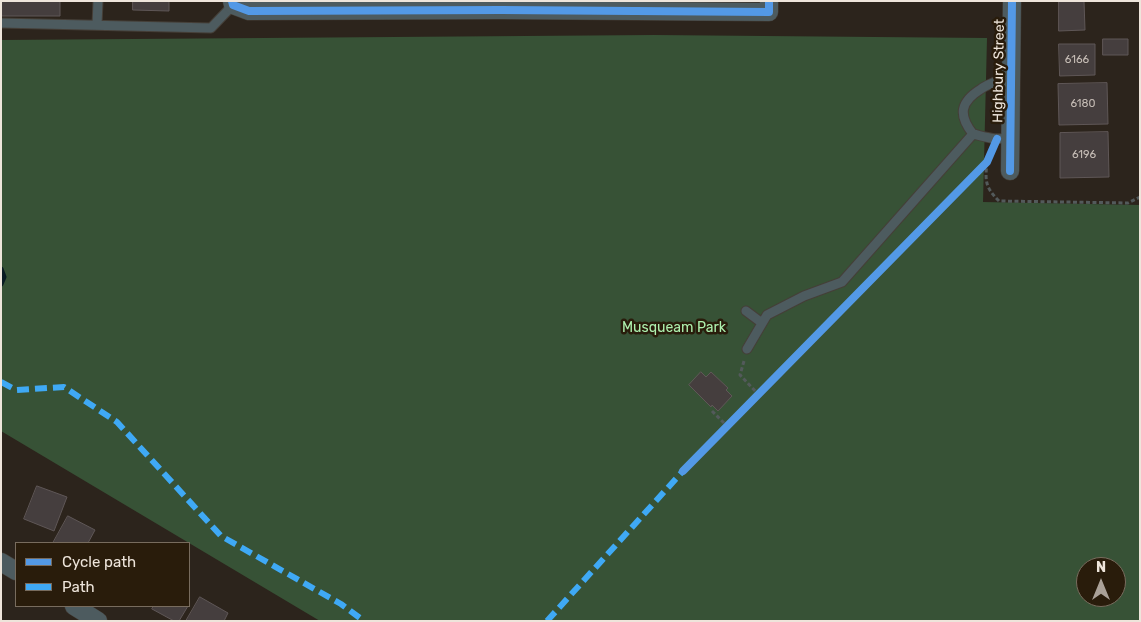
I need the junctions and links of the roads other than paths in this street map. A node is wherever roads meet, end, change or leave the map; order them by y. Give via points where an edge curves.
1 (98, 1) edge
2 (1012, 1) edge
3 (233, 3) edge
4 (501, 5) edge
5 (769, 7) edge
6 (1, 23) edge
7 (98, 25) junction
8 (1010, 69) junction
9 (972, 134) junction
10 (1004, 137) junction
11 (1010, 171) dead end
12 (746, 311) dead end
13 (762, 322) junction
14 (747, 349) road end
15 (76, 607) edge
16 (98, 621) edge

1 - 7 lane
2 - 8 street, Highbury Street
3 - 4 street via 249,11
3 - 7 lane via 211,28
4 - 5 street
6 - 7 lane
8 - 9 lane via 1002,79 981,88 967,99 962,111 964,123
8 - 10 street, Highbury Street
9 - 10 lane
9 - 13 lane via 842,282 804,296
10 - 11 street, Highbury Street
12 - 13 lane
13 - 14 lane
15 - 16 street

